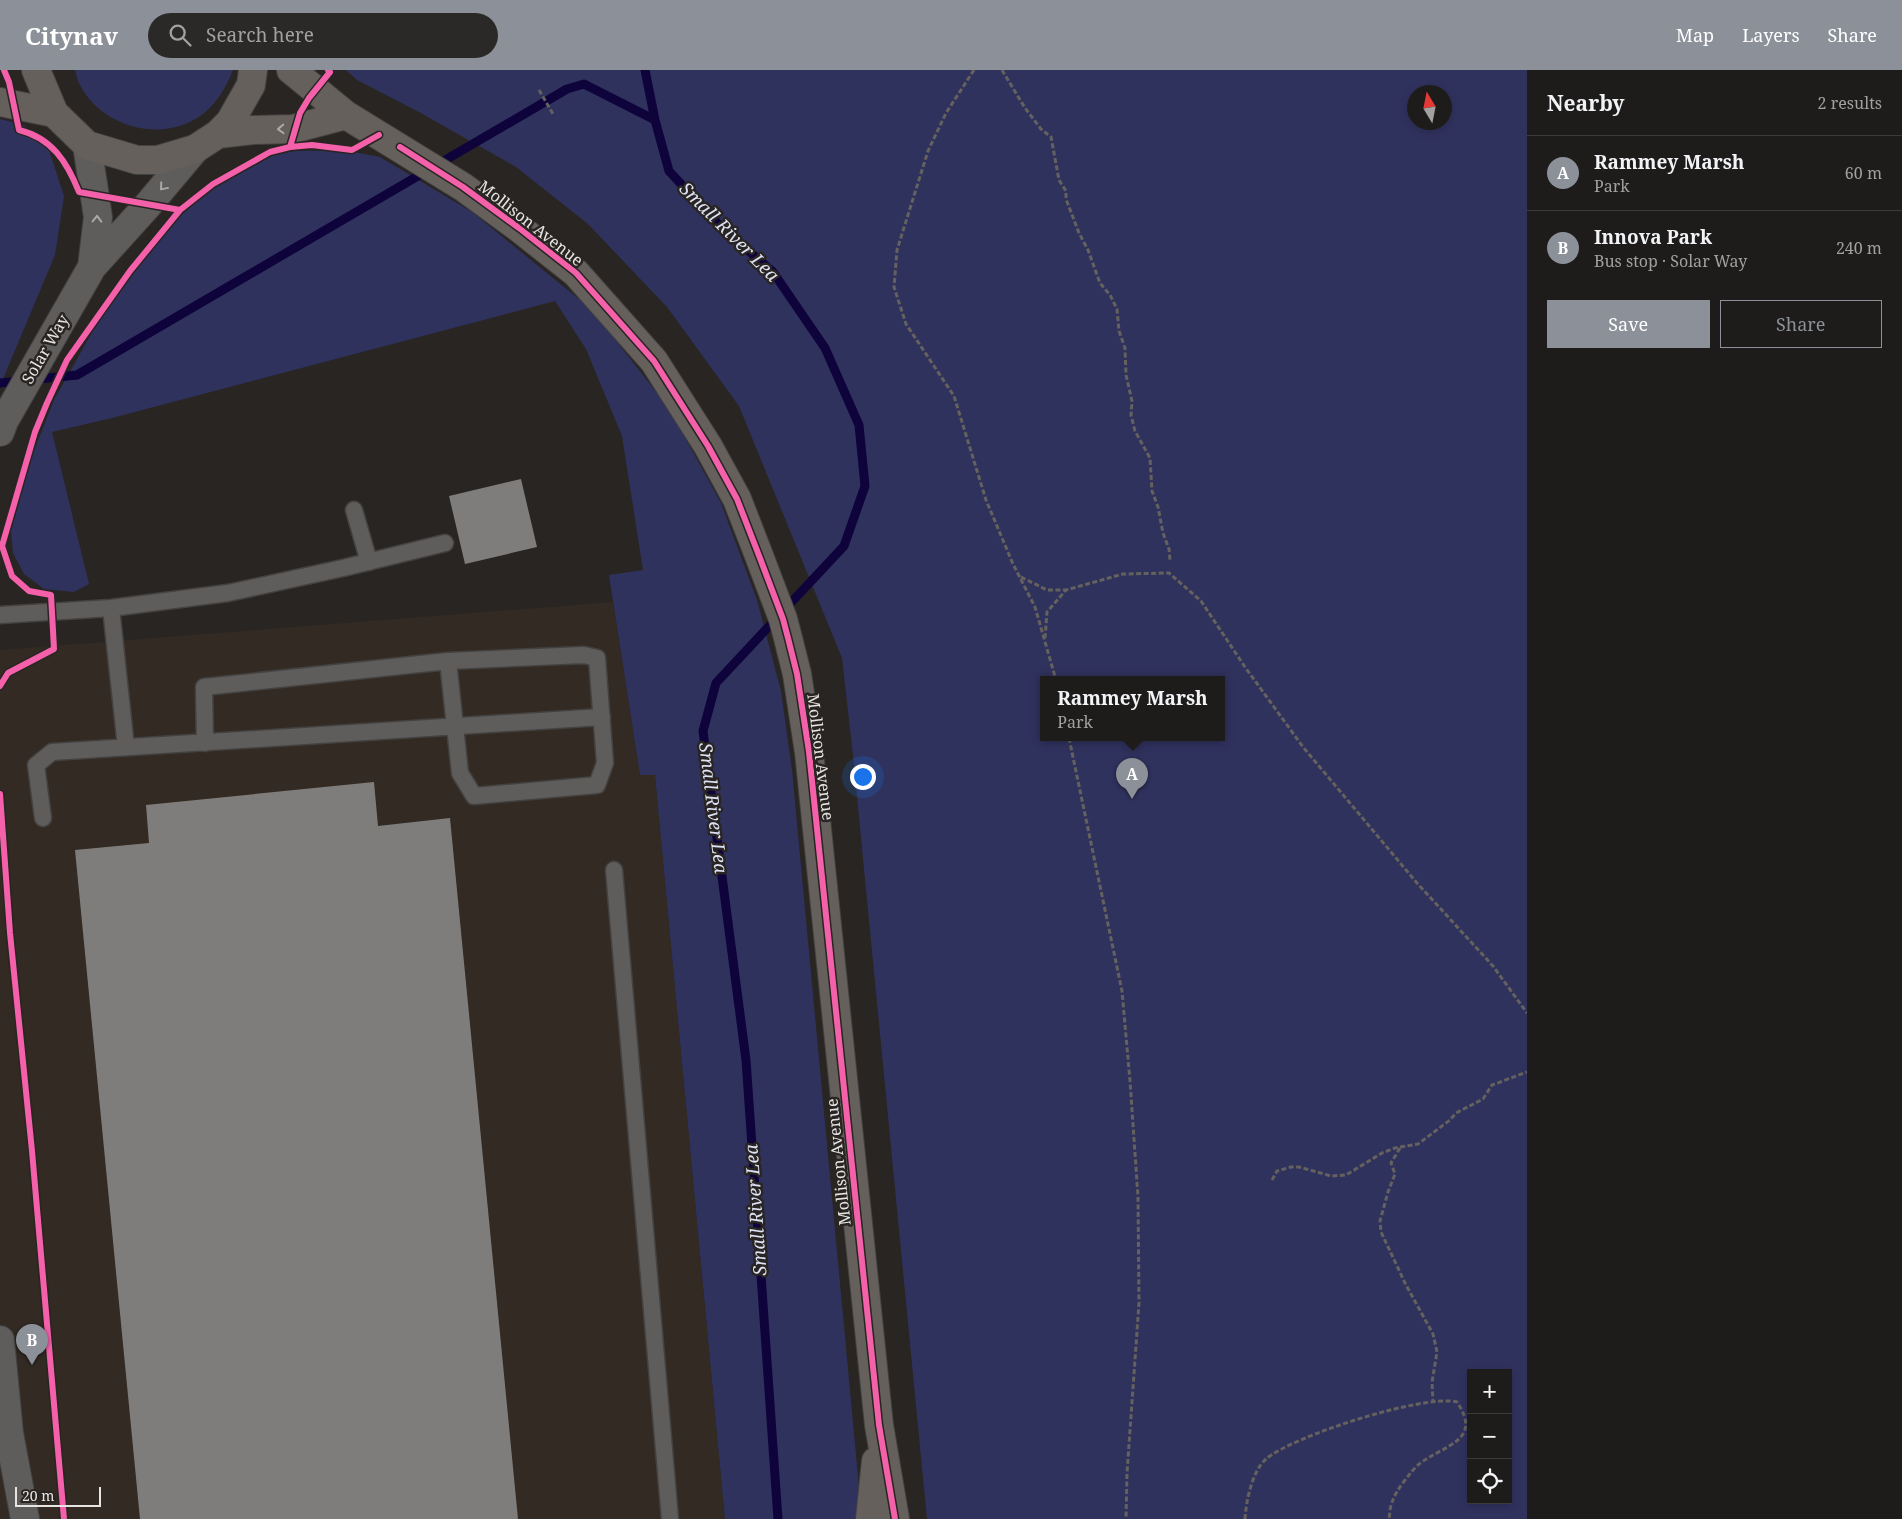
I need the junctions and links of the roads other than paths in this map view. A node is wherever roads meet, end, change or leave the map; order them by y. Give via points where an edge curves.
1 (36, 70) edge
2 (253, 70) edge
3 (291, 70) edge
4 (0, 102) edge
5 (54, 114) junction
6 (346, 115) junction
7 (218, 134) junction
8 (87, 145) junction
9 (194, 149) junction
10 (92, 267) junction
11 (0, 432) edge
12 (354, 510) dead end
13 (445, 543) dead end
14 (369, 562) junction
15 (111, 608) junction
16 (0, 615) edge
17 (448, 661) junction
18 (602, 717) junction
19 (455, 727) junction
20 (205, 742) junction
21 (126, 747) junction
22 (43, 818) dead end
23 (614, 870) dead end
24 (0, 1340) edge
25 (879, 1424) junction
26 (4, 1434) edge
27 (25, 1519) edge
28 (670, 1519) edge
29 (870, 1519) edge
30 (895, 1519) edge

1 - 5 main road
2 - 7 main road via 251,85 230,122
3 - 6 main road, Mollison Avenue
4 - 5 main road
5 - 8 main road
6 -> 7 main road via 293,129
6 - 25 main road, Mollison Avenue via 463,188 576,273 654,361 708,446 736,499 774,595 797,674 809,752
7 - 9 main road
8 - 9 main road via 137,160 158,160
10 -> 8 street, Solar Way via 98,217
9 -> 10 street, Solar Way
10 - 11 street, Solar Way
12 - 14 lane
13 - 14 lane
14 - 15 lane via 228,593
15 - 16 lane
15 - 21 lane
17 - 18 lane via 584,655 598,658
17 - 19 lane
17 - 20 lane via 204,686
18 - 19 lane
18 - 19 lane via 605,763 597,785 474,796 460,773
19 - 20 lane
20 - 21 lane
21 - 22 lane via 52,752 36,765
23 - 28 lane
24 - 26 street
25 - 29 main road, Mollison Avenue
25 - 30 main road, Mollison Avenue
26 - 27 street

